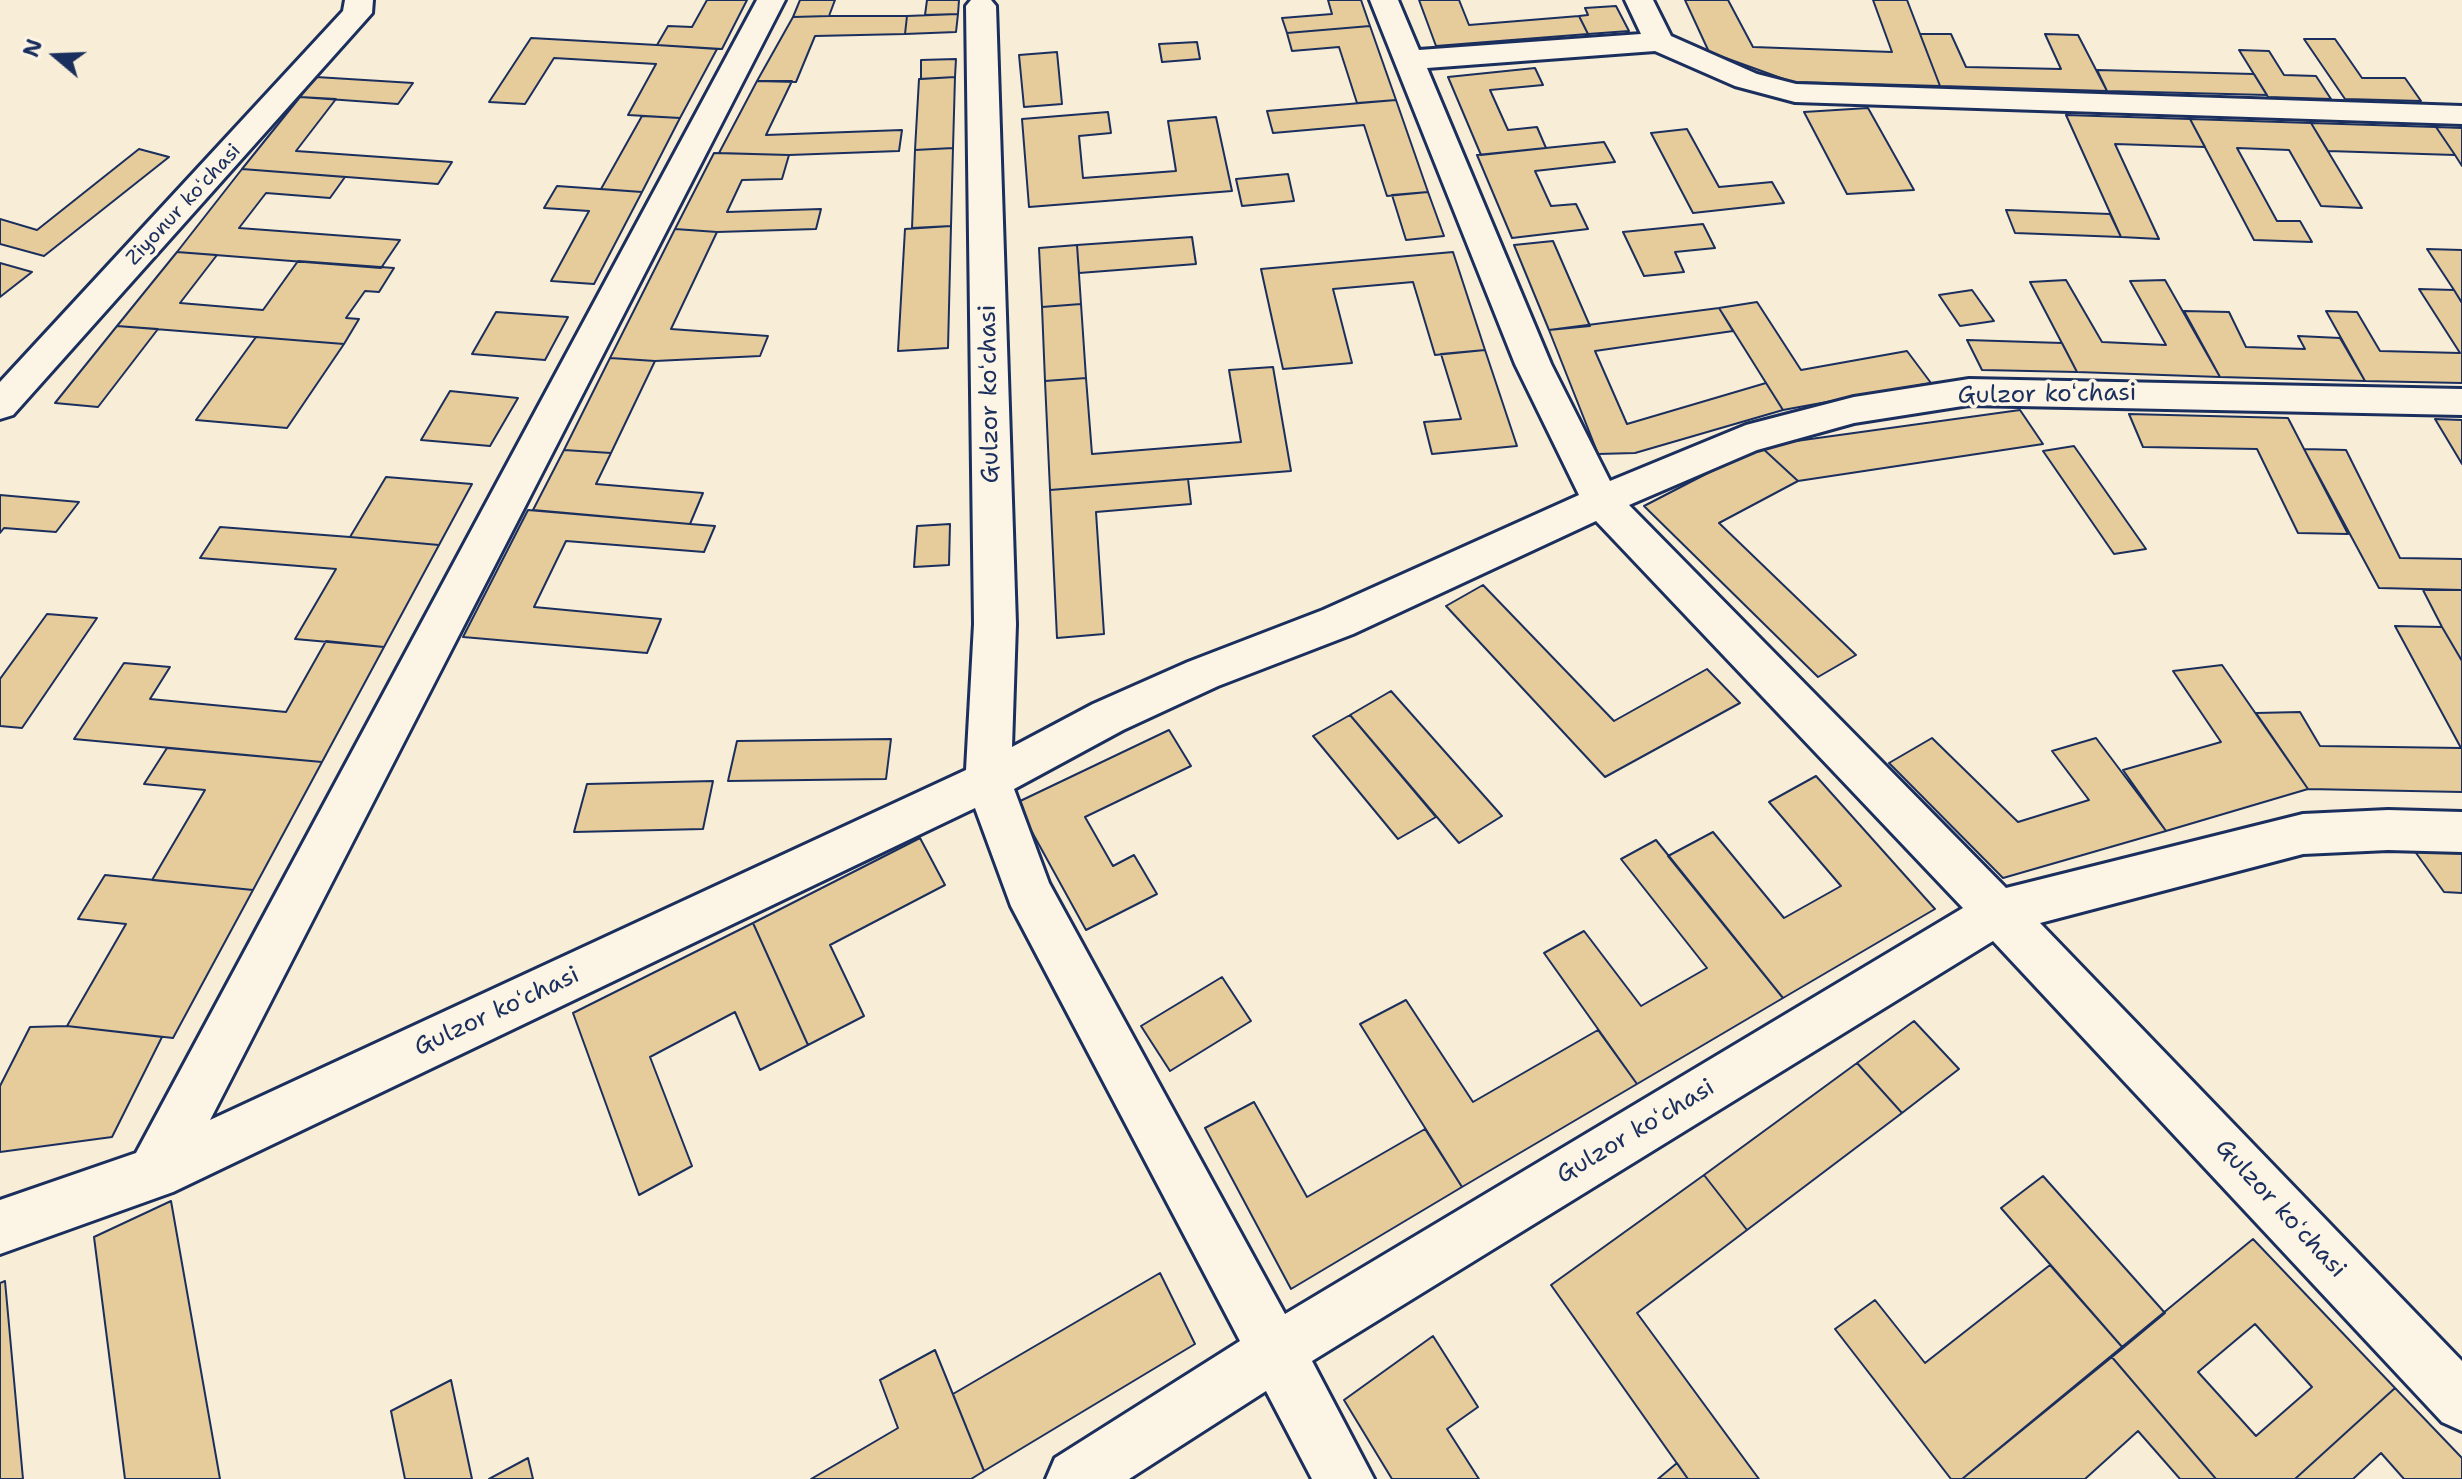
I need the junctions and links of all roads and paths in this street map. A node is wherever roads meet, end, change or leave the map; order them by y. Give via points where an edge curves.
1 (359, 0) edge
2 (771, 0) edge
3 (1384, 0) edge
4 (1639, 0) edge
5 (981, 6) dead end
6 (1659, 42) junction
7 (1407, 60) junction
8 (2462, 115) edge
9 (2462, 402) edge
10 (0, 406) edge
11 (1601, 501) junction
12 (988, 781) junction
13 (2462, 832) edge
14 (1998, 912) junction
15 (154, 1173) junction
16 (0, 1227) edge
17 (1273, 1353) junction
18 (2462, 1402) edge
19 (1076, 1479) edge
20 (1344, 1479) edge

1 - 10 street, Ziyonur koʻchasi via 357,13
2 - 15 street
3 - 7 street, Gulzor koʻchasi
4 - 6 street
5 - 12 street, Gulzor koʻchasi via 995,624
6 - 7 street
6 - 8 street via 1746,80 1795,93
7 - 11 street, Gulzor koʻchasi via 1533,364
9 - 11 street, Gulzor koʻchasi via 1969,392 1854,410 1746,439
11 - 12 street, Gulzor koʻchasi via 1338,622 1108,717
11 - 14 street, Gulzor koʻchasi
12 - 15 street, Gulzor koʻchasi
12 - 17 street, Gulzor koʻchasi via 1028,891
13 - 14 street, Gulzor koʻchasi via 2303,834
14 - 17 street, Gulzor koʻchasi
14 - 18 street, Gulzor koʻchasi
15 - 16 street, Gulzor koʻchasi
17 - 19 street, Gulzor koʻchasi
17 - 20 street, Gulzor koʻchasi

